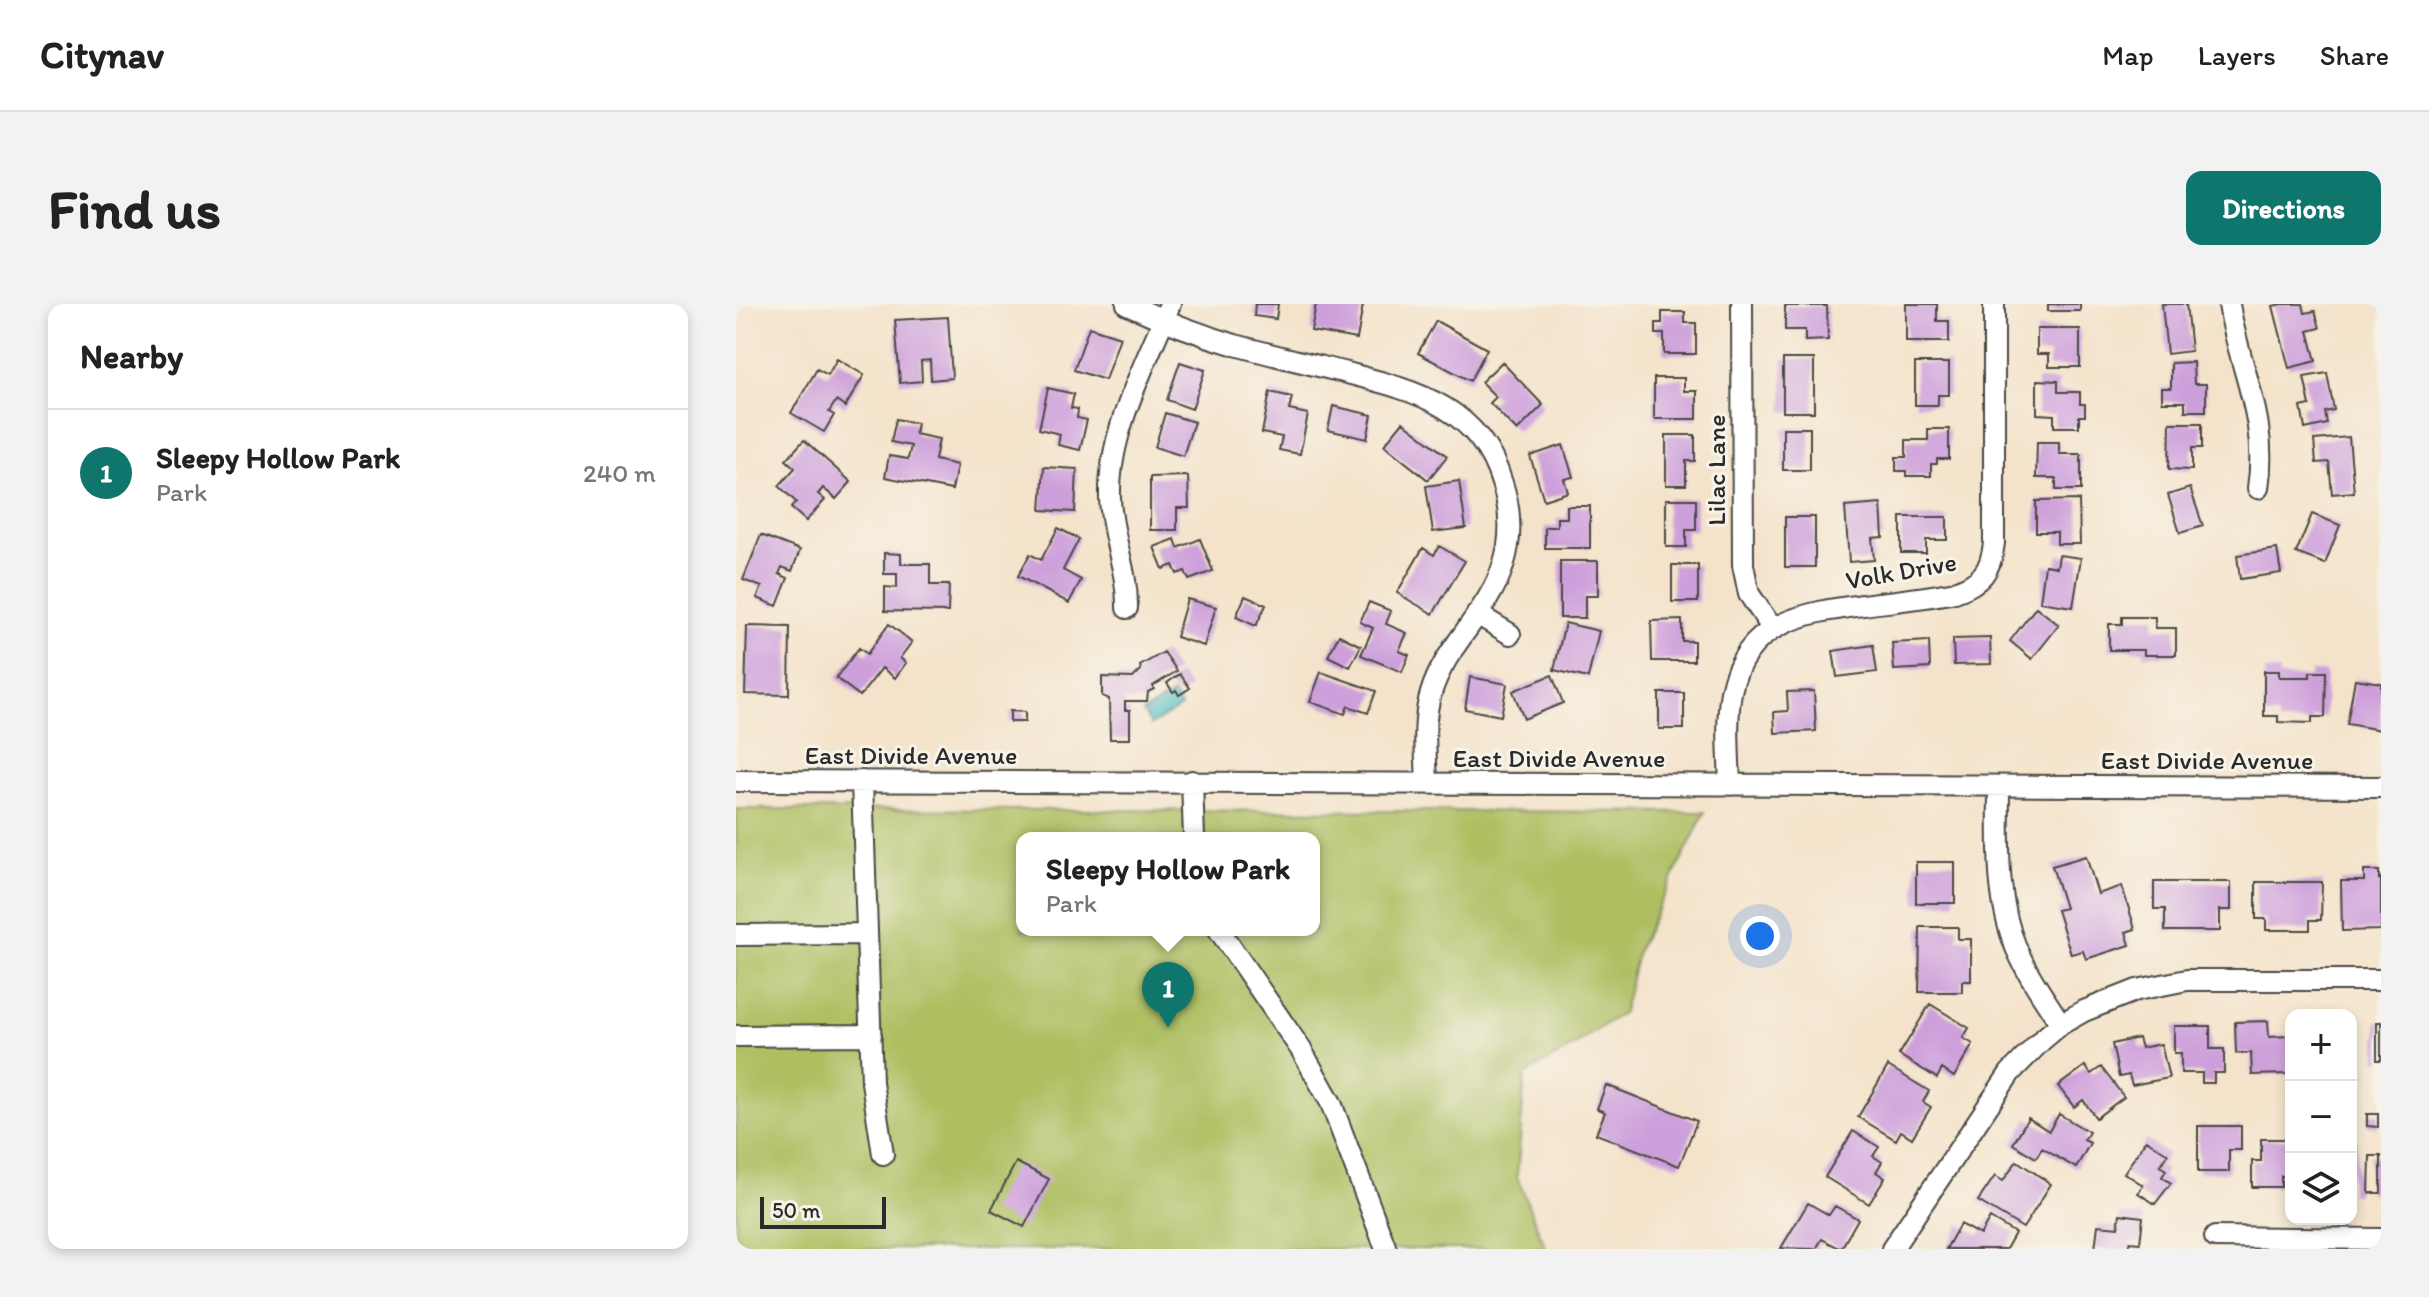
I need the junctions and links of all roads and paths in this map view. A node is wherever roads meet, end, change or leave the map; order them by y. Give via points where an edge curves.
1 (1127, 304) edge
2 (1742, 304) edge
3 (1994, 304) edge
4 (2229, 304) edge
5 (1166, 312) edge
6 (2258, 488) dead end
7 (1127, 608) dead end
8 (1477, 614) junction
9 (1772, 628) junction
10 (1510, 634) dead end
11 (736, 781) edge
12 (862, 781) junction
13 (1192, 781) junction
14 (1427, 783) junction
15 (1730, 785) junction
16 (1999, 786) junction
17 (2381, 787) edge
18 (1194, 832) edge
19 (867, 934) junction
20 (736, 935) edge
21 (1223, 936) edge
22 (2381, 980) edge
23 (2061, 1024) junction
24 (871, 1035) junction
25 (736, 1036) edge
26 (883, 1154) dead end
27 (2215, 1237) dead end
28 (2381, 1239) edge
29 (1386, 1249) edge
30 (1892, 1249) edge

1 - 5 street
2 - 9 street, Lilac Lane via 1743,565 1749,594
3 - 9 street, Volk Drive via 1994,543 1985,576 1955,592 1822,610
4 - 6 street via 2260,423
5 - 7 street via 1119,430 1111,468 1110,502
5 - 8 street via 1235,345 1416,392 1461,418 1493,460 1508,508 1503,568
8 - 10 street
8 - 14 street via 1430,694
9 - 15 street, Volk Drive via 1750,650 1735,680
11 - 12 street, East Divide Avenue
12 - 13 street, East Divide Avenue
12 - 19 street
13 - 14 street, East Divide Avenue
13 - 18 street
14 - 15 street, East Divide Avenue
15 - 16 street, East Divide Avenue
16 - 17 street, East Divide Avenue
16 - 23 street via 1999,866 2009,927 2028,972
19 - 20 street
19 - 24 street
21 - 29 street via 1331,1103
22 - 23 street via 2187,980 2110,999
23 - 30 street via 1997,1090
24 - 25 street
24 - 26 street
27 - 28 street

